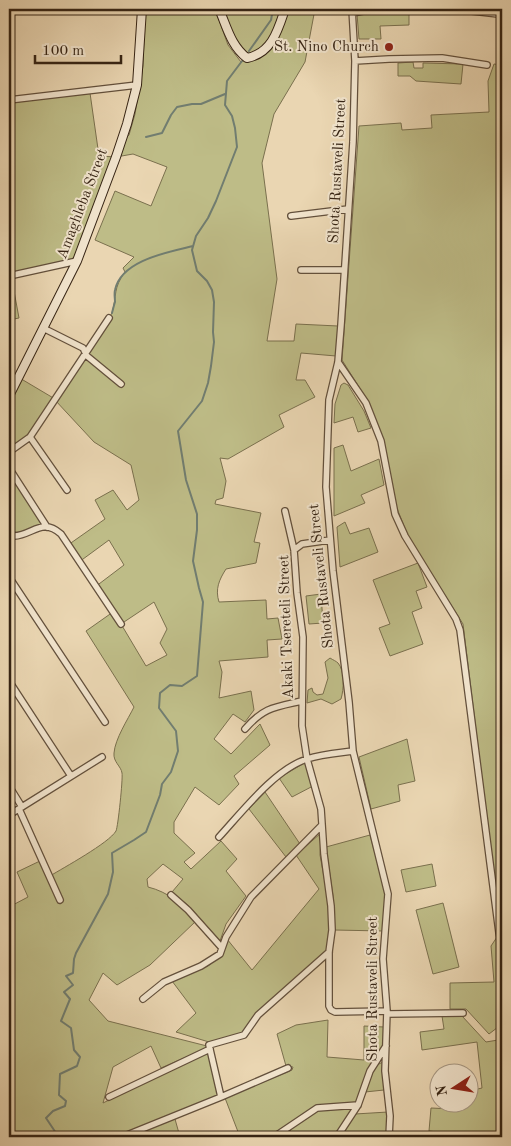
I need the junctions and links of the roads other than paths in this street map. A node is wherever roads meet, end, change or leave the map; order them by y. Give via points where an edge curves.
1 (142, 9) edge
2 (219, 9) edge
3 (285, 9) edge
4 (373, 9) edge
5 (454, 9) edge
6 (353, 11) edge
7 (498, 14) dead end
8 (356, 61) junction
9 (487, 65) dead end
10 (136, 85) junction
11 (9, 100) edge
12 (348, 210) junction
13 (291, 216) dead end
14 (77, 261) junction
15 (301, 270) dead end
16 (344, 270) junction
17 (9, 276) edge
18 (109, 318) dead end
19 (43, 328) junction
20 (86, 353) junction
21 (338, 362) junction
22 (121, 384) dead end
23 (9, 396) edge
24 (30, 437) junction
25 (9, 452) edge
26 (9, 468) edge
27 (67, 490) dead end
28 (285, 511) dead end
29 (47, 527) junction
30 (9, 531) edge
31 (330, 540) junction
32 (294, 550) junction
33 (9, 577) edge
34 (121, 624) dead end
35 (9, 681) edge
36 (302, 701) junction
37 (105, 722) dead end
38 (245, 729) dead end
39 (353, 751) junction
40 (102, 757) dead end
41 (307, 758) junction
42 (71, 776) junction
43 (9, 786) edge
44 (20, 808) junction
45 (9, 815) edge
46 (322, 825) junction
47 (219, 837) dead end
48 (172, 895) dead end
49 (60, 900) dead end
50 (222, 948) junction
51 (329, 952) junction
52 (502, 956) edge
53 (143, 999) dead end
54 (387, 1012) junction
55 (463, 1013) dead end
56 (386, 1046) junction
57 (210, 1048) junction
58 (288, 1068) dead end
59 (109, 1097) dead end
60 (221, 1097) junction
61 (358, 1105) junction
62 (122, 1137) edge
63 (274, 1137) edge
64 (337, 1137) edge
65 (389, 1137) edge

1 - 10 street, Amaghleba Street
2 - 3 street via 233,43 247,58 258,56 271,43
4 - 6 street
5 - 7 street
6 - 8 street, Shota Rustaveli Street
8 - 9 street via 442,58
8 - 12 street, Shota Rustaveli Street
10 - 11 street
10 - 14 street, Amaghleba Street via 116,157
12 - 13 street
12 - 16 street, Shota Rustaveli Street
14 - 17 street
14 - 19 street, Amaghleba Street
15 - 16 street
16 - 21 street, Shota Rustaveli Street
18 - 20 street
19 - 20 street via 83,348
19 - 23 street, Amaghleba Street
20 - 22 street
20 - 24 street
21 - 31 street, Shota Rustaveli Street via 328,413 326,487
21 - 52 street via 366,403 381,441 395,514 460,630
24 - 25 street
24 - 27 street
26 - 29 street
28 - 32 street
29 - 30 street via 18,536
29 - 34 street via 61,534
31 - 32 street, Akaki Tsereteli Street via 302,544
31 - 39 street, Shota Rustaveli Street
32 - 36 street, Akaki Tsereteli Street via 303,637
33 - 37 street
35 - 42 street
36 - 38 street via 266,710
36 - 41 street, Akaki Tsereteli Street
39 - 41 street
39 - 54 street, Shota Rustaveli Street via 388,894 383,959
40 - 42 street
41 - 46 street, Akaki Tsereteli Street
41 - 47 street via 275,777
42 - 44 street
43 - 44 street
44 - 45 street
44 - 49 street
46 - 50 street via 251,897
46 - 51 street, Akaki Tsereteli Street via 331,906
48 - 50 street
50 - 53 street via 220,954 208,962 164,982
51 - 54 street, Akaki Tsereteli Street via 331,1010
51 - 57 street via 258,1015 244,1035 209,1045
54 - 55 street, Akaki Tsereteli Street
54 - 56 street, Shota Rustaveli Street
56 - 61 street via 370,1071
56 - 65 street, Shota Rustaveli Street
57 - 59 street
57 - 60 street
58 - 60 street
60 - 62 street
61 - 63 street via 318,1108
61 - 64 street

